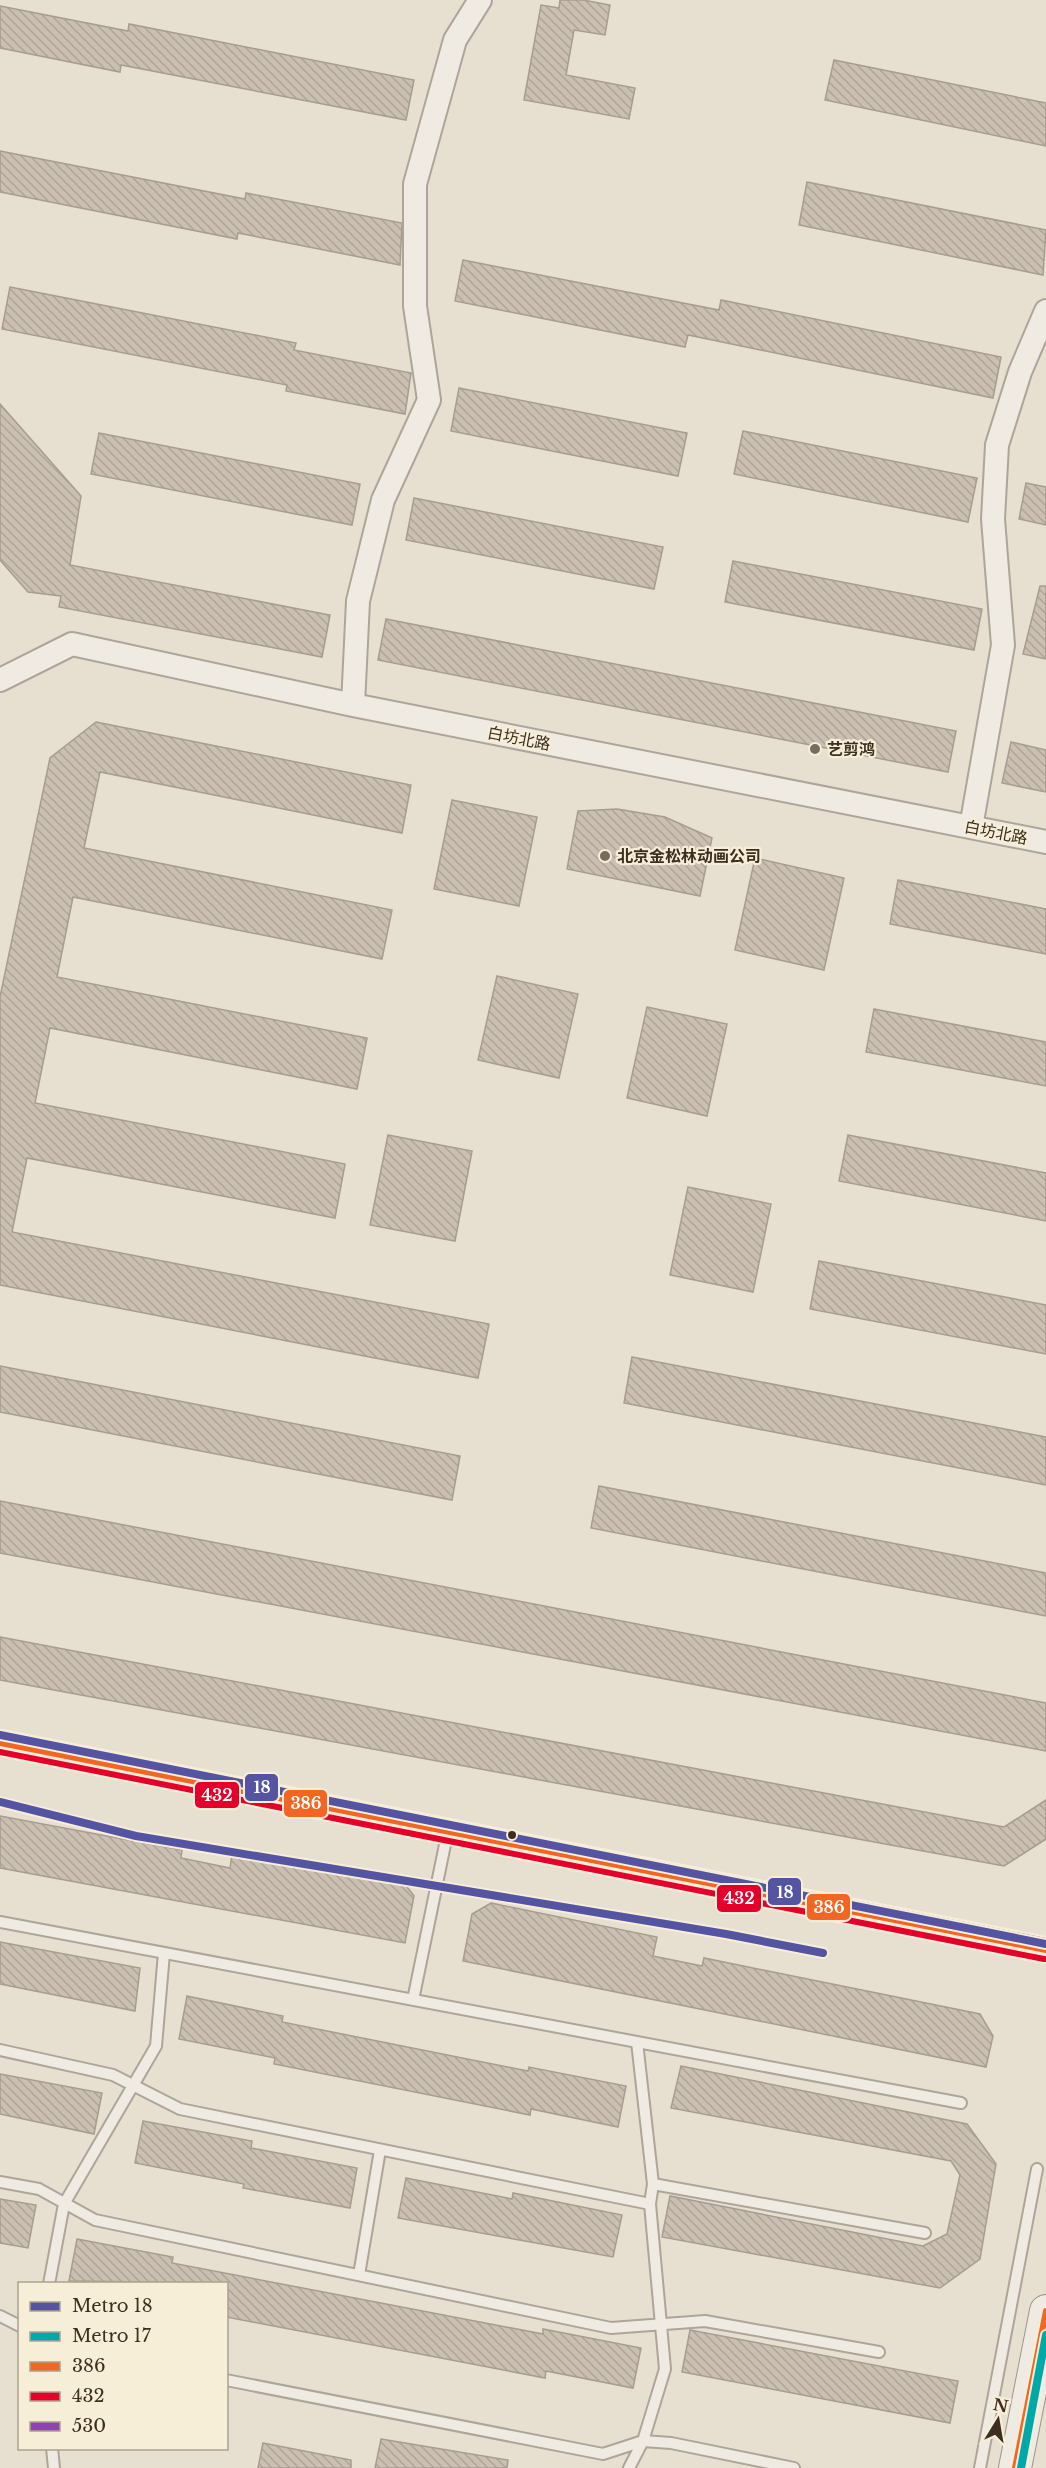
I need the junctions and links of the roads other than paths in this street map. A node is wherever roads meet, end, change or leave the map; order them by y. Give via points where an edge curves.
1 (480, 0) edge
2 (1046, 310) edge
3 (0, 680) edge
4 (353, 705) junction
5 (971, 827) junction
6 (1046, 842) edge
7 (0, 1743) edge
8 (448, 1830) junction
9 (0, 1922) edge
10 (1046, 1950) edge
11 (164, 1953) junction
12 (413, 2000) junction
13 (637, 2042) junction
14 (0, 2050) edge
15 (132, 2086) junction
16 (961, 2103) dead end
17 (380, 2150) junction
18 (1037, 2169) dead end
19 (0, 2182) edge
20 (653, 2184) junction
21 (64, 2204) junction
22 (650, 2204) junction
23 (925, 2233) dead end
24 (359, 2275) junction
25 (49, 2282) edge
26 (1046, 2311) edge
27 (0, 2316) edge
28 (661, 2323) junction
29 (18, 2325) edge
30 (879, 2352) dead end
31 (228, 2380) edge
32 (644, 2441) junction
33 (52, 2450) edge
34 (54, 2468) edge
35 (629, 2468) edge
36 (794, 2468) edge
37 (980, 2468) edge
38 (1015, 2468) edge

1 - 4 street via 455,40 415,184 415,306 429,400 383,500 358,601
2 - 5 street via 1020,372 997,445 993,519 1003,645
3 - 4 street, 白坊北路 via 72,644
4 - 5 street, 白坊北路
5 - 6 street, 白坊北路
7 - 8 street
8 - 10 street
8 - 12 lane
9 - 11 lane
11 - 12 lane
11 - 15 lane via 156,2046
12 - 13 lane
13 - 16 lane
13 - 20 lane
14 - 15 lane via 113,2075
15 - 17 lane via 180,2109
15 - 21 lane
17 - 22 lane
17 - 24 lane
18 - 37 lane
19 - 21 lane via 39,2189
20 - 22 lane
20 - 23 lane
21 - 24 lane via 95,2220
21 - 25 lane
22 - 28 lane
24 - 28 lane via 611,2328
26 - 38 main road
27 - 29 lane
28 - 30 lane via 705,2320
28 - 32 lane via 665,2369
31 - 32 lane via 603,2454
32 - 35 lane
32 - 36 lane
33 - 34 lane

